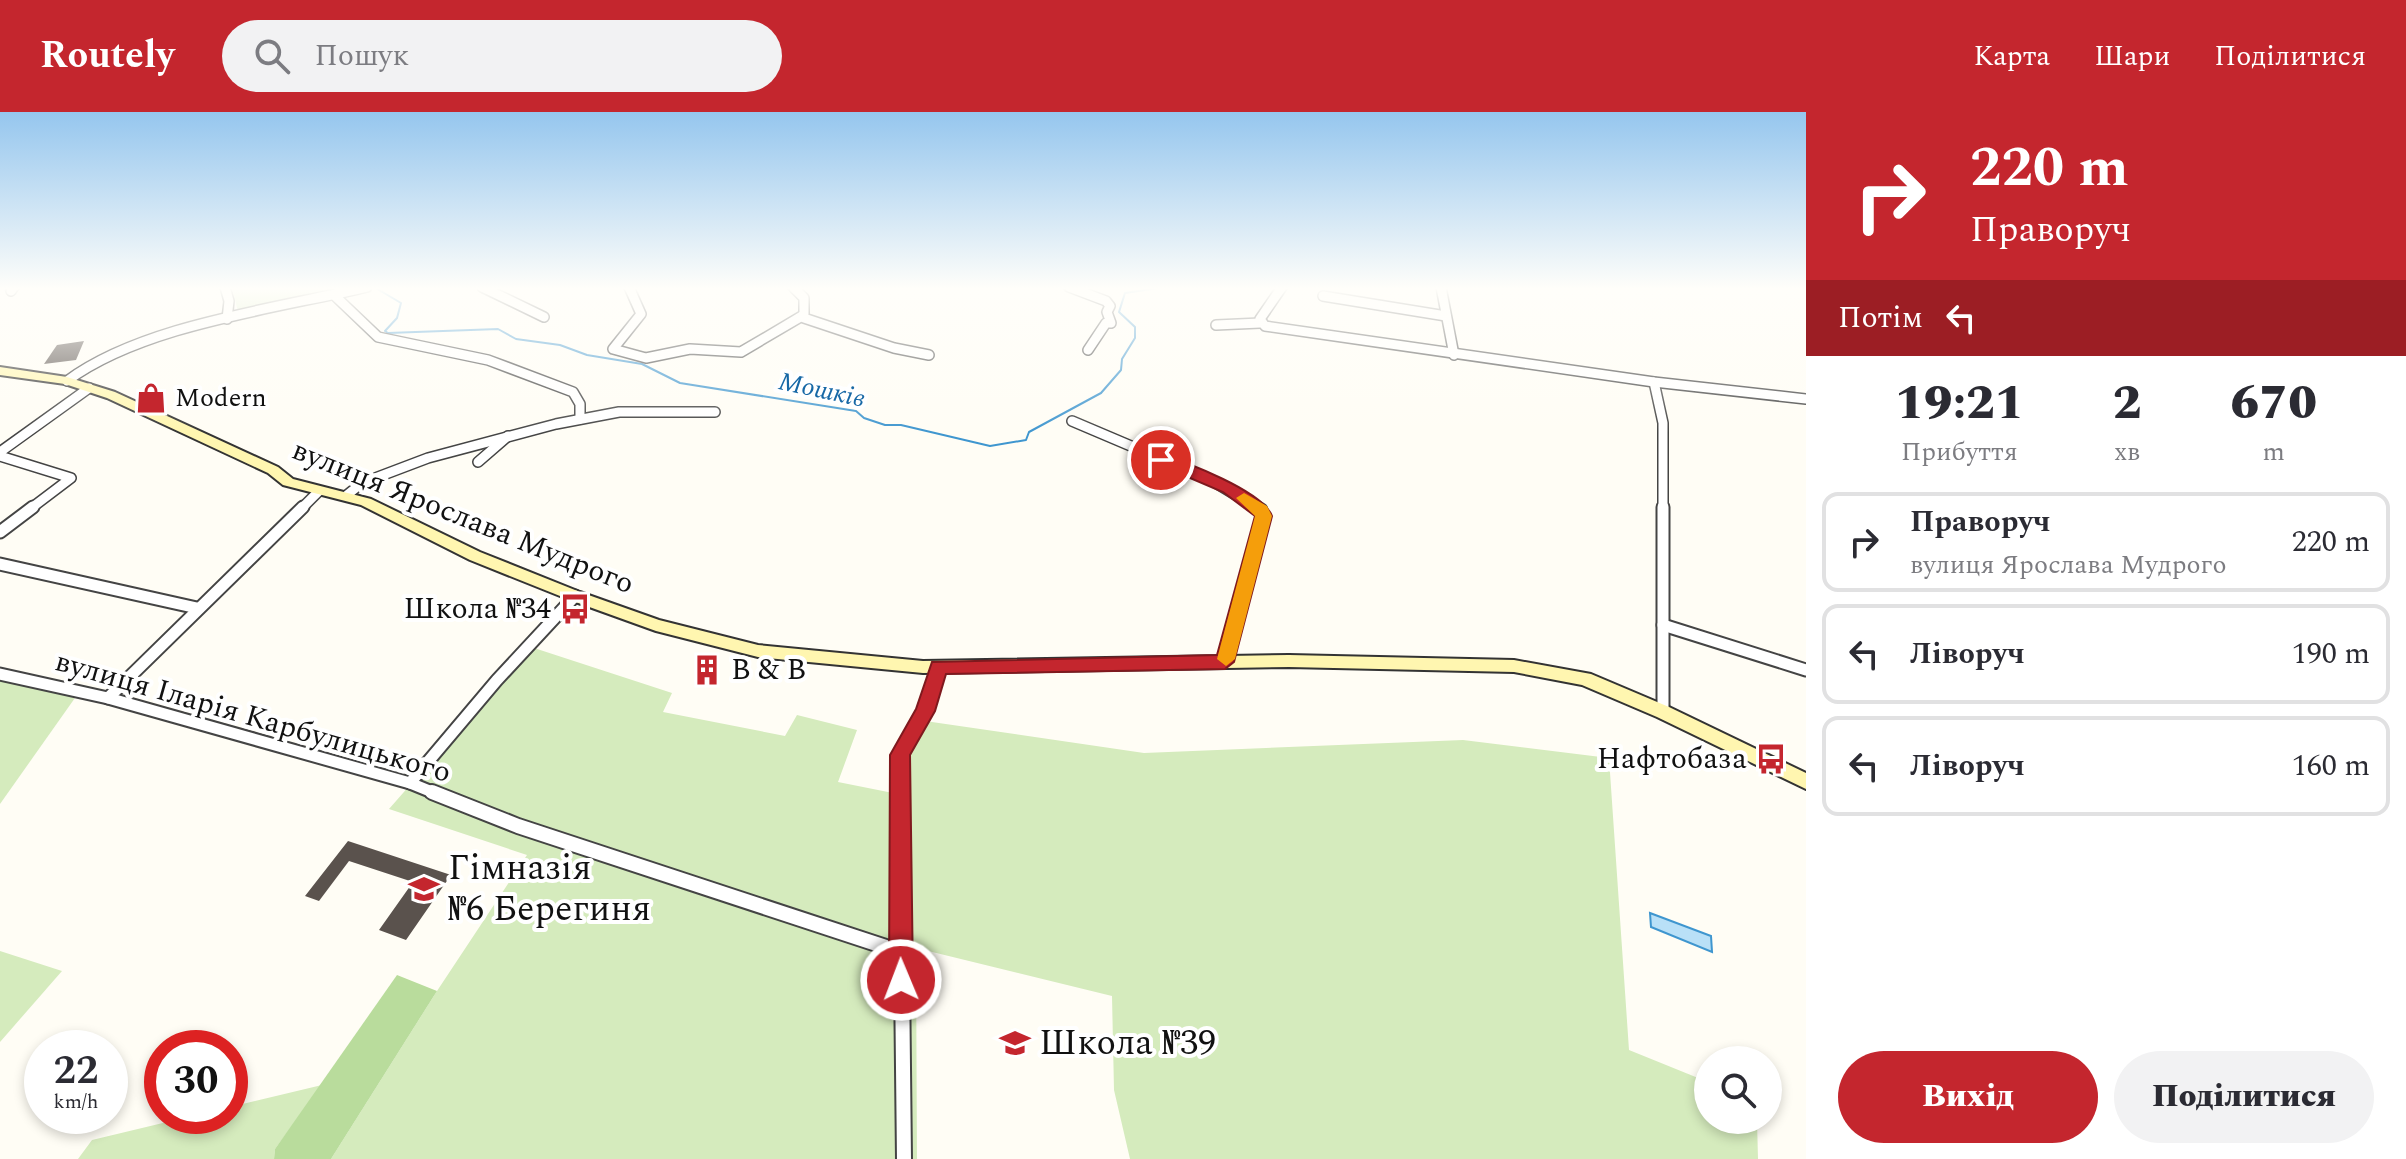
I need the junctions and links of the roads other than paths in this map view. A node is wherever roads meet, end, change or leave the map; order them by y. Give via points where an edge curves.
1 (173, 336) edge
2 (377, 336) edge
3 (624, 336) edge
4 (767, 336) edge
5 (857, 336) edge
6 (1097, 336) edge
7 (1338, 336) edge
8 (1450, 336) edge
9 (1088, 350) dead end
10 (929, 355) dead end
11 (1454, 355) junction
12 (0, 371) edge
13 (67, 381) junction
14 (1654, 382) junction
15 (89, 388) junction
16 (1806, 399) edge
17 (715, 412) dead end
18 (580, 419) junction
19 (1072, 421) dead end
20 (508, 436) junction
21 (0, 454) edge
22 (478, 462) dead end
23 (319, 491) junction
24 (347, 495) junction
25 (0, 532) edge
26 (0, 564) edge
27 (575, 596) junction
28 (197, 608) junction
29 (1663, 625) junction
30 (1225, 662) junction
31 (938, 667) junction
32 (1806, 670) edge
33 (0, 674) edge
34 (108, 698) junction
35 (1663, 712) junction
36 (1806, 781) edge
37 (410, 783) junction
38 (901, 952) junction
39 (904, 1159) edge

1 - 13 street via 127,350
2 - 18 street via 488,360 573,392
3 - 4 street via 613,349 638,358 690,349 747,351
5 - 10 street
6 - 9 street
7 - 11 street
8 - 11 street
11 - 14 street
12 - 13 main road, вулиця Ярослава Мудрого
13 - 15 main road, вулиця Ярослава Мудрого
14 - 16 street
14 - 29 street via 1663,423
15 - 21 street
15 - 23 main road, вулиця Ярослава Мудрого via 273,470 288,482
17 - 18 street via 617,412
18 - 20 street
19 - 30 street via 1211,480 1261,510
20 - 22 street
20 - 24 street via 362,481
21 - 25 street via 71,478
23 - 24 main road, вулиця Ярослава Мудрого
23 - 28 street
24 - 27 main road, вулиця Ярослава Мудрого
26 - 28 street
27 - 31 main road, вулиця Ярослава Мудрого via 668,629 758,651
27 - 37 street
28 - 34 street
29 - 32 street
29 - 35 street
30 - 31 main road, вулиця Ярослава Мудрого
30 - 35 main road, вулиця Ярослава Мудрого via 1514,666 1585,679
31 - 38 street via 926,711 900,755
33 - 34 street, вулиця Іларія Карбулицького
34 - 37 street, вулиця Іларія Карбулицького
35 - 36 main road, вулиця Ярослава Мудрого
37 - 38 street, вулиця Іларія Карбулицького via 518,826
38 - 39 street

